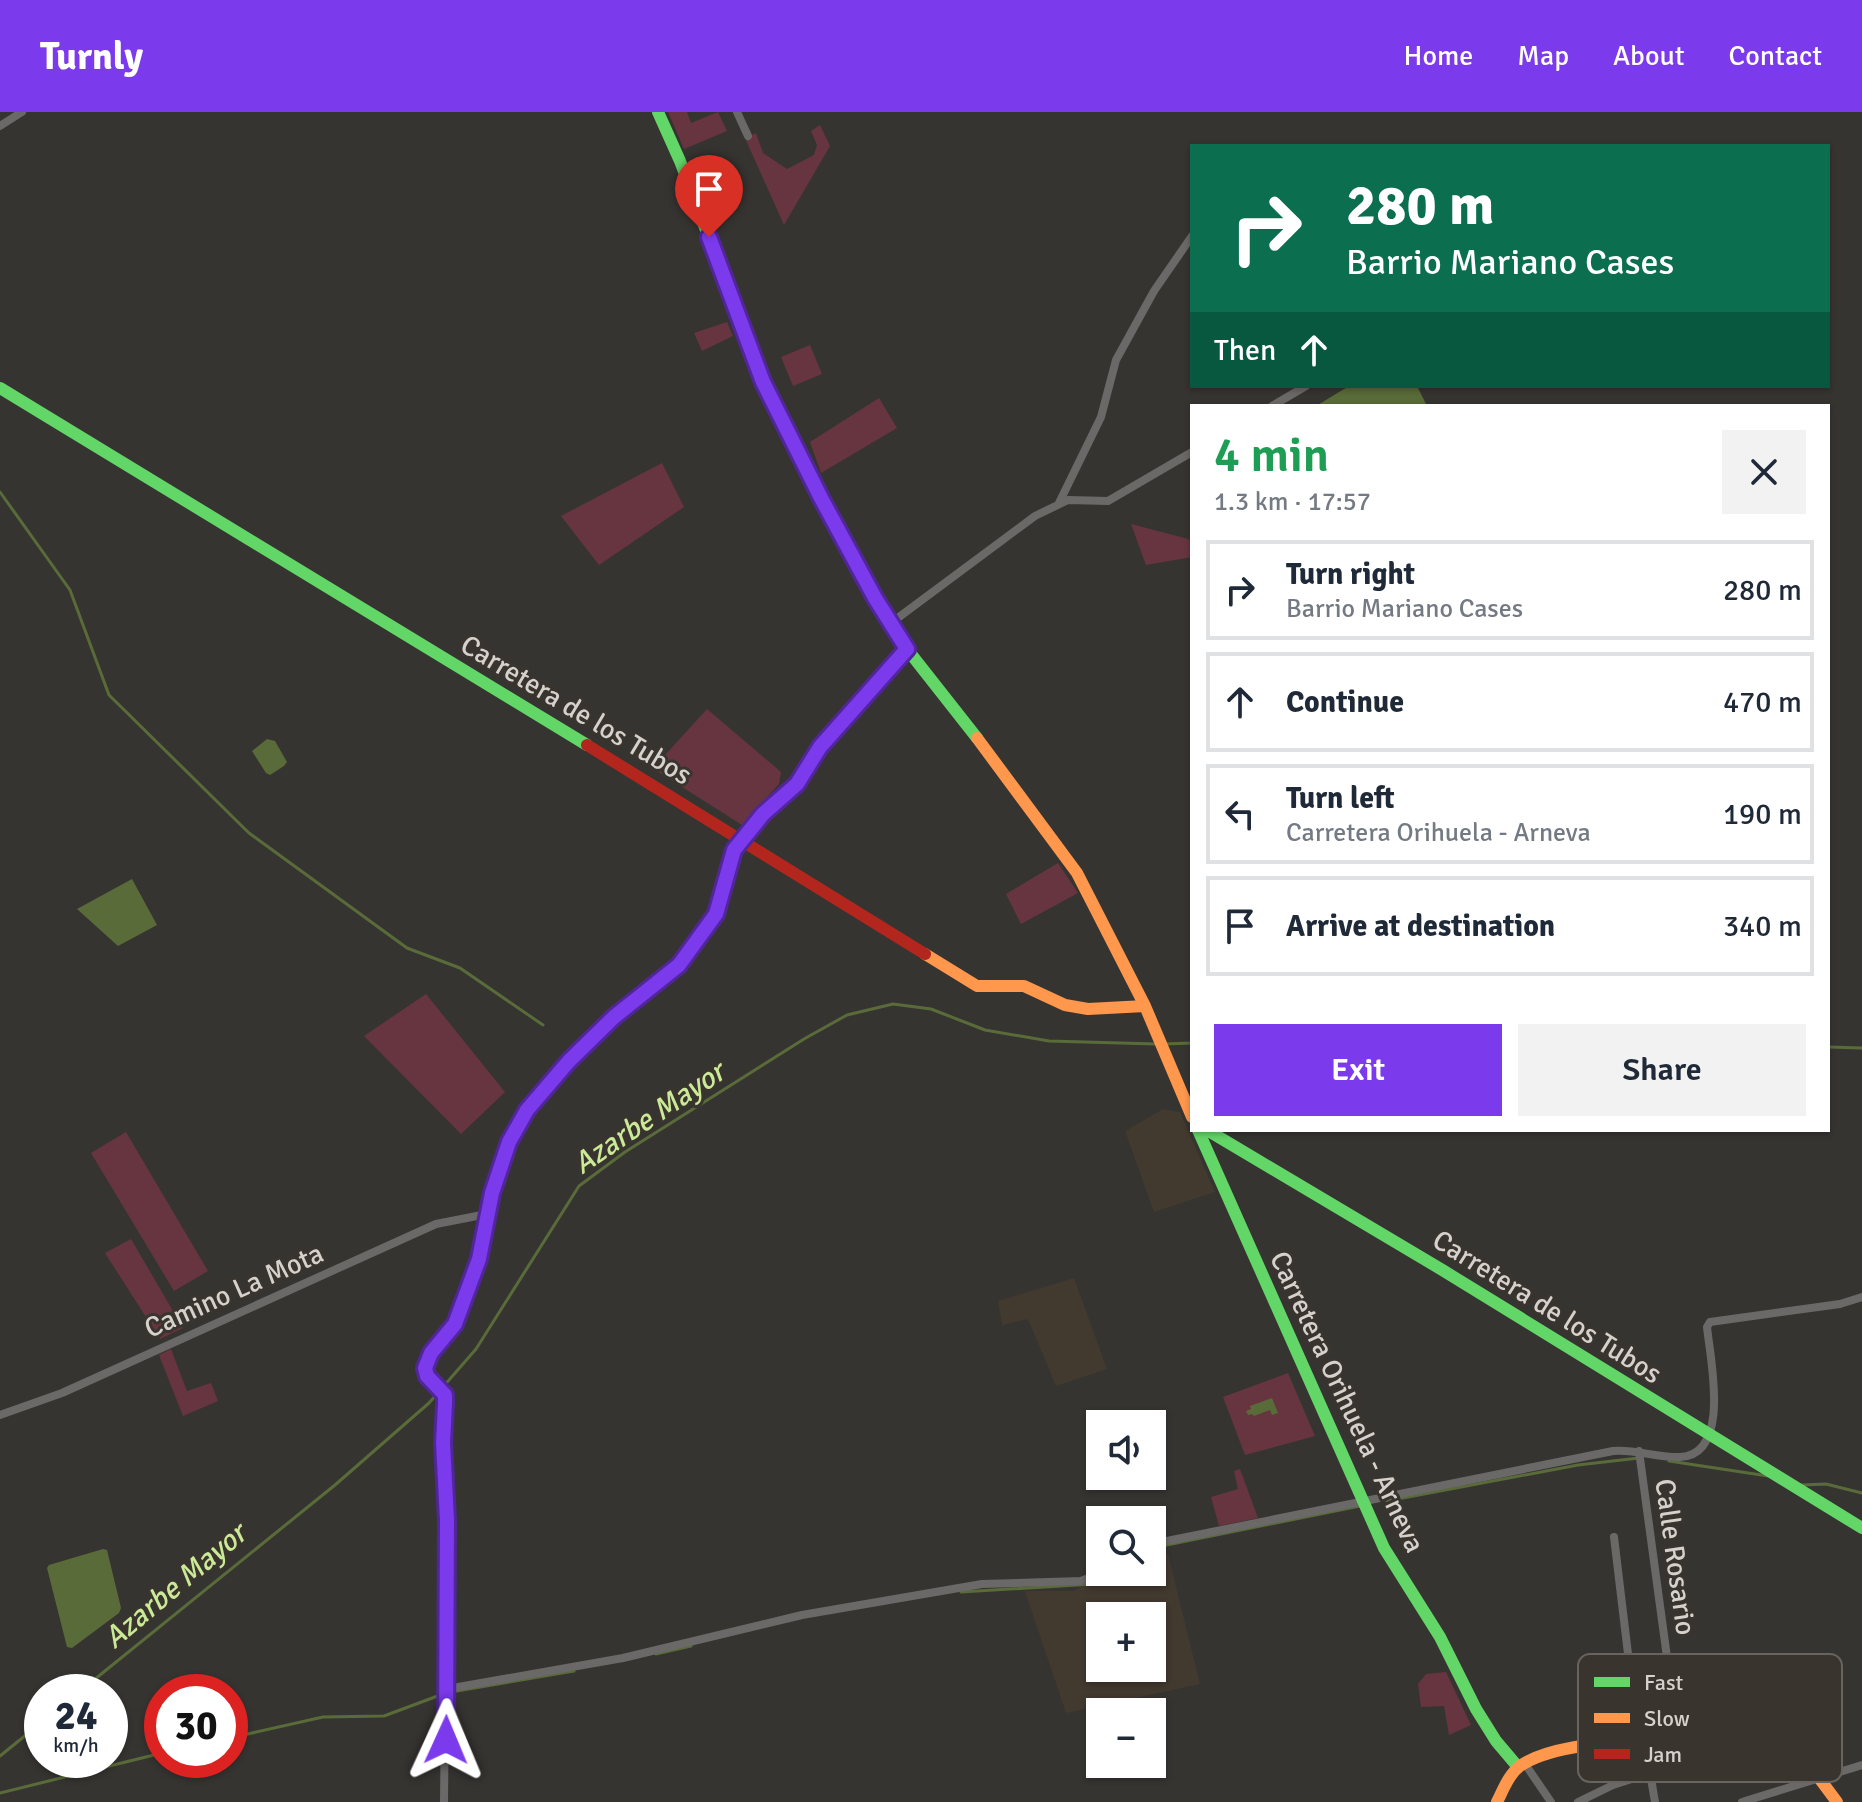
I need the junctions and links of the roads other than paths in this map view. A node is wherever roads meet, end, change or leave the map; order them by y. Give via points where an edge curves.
1 (22, 112) edge
2 (658, 112) edge
3 (737, 112) edge
4 (0, 126) edge
5 (748, 136) dead end
6 (1190, 239) edge
7 (0, 388) edge
8 (1303, 388) edge
9 (1276, 404) edge
10 (1190, 453) edge
11 (1059, 503) junction
12 (891, 623) junction
13 (907, 649) junction
14 (742, 840) junction
15 (1145, 1006) junction
16 (1190, 1112) edge
17 (1199, 1132) edge
18 (1210, 1132) edge
19 (487, 1214) junction
20 (1862, 1297) edge
21 (0, 1415) edge
22 (1709, 1434) junction
23 (1639, 1451) junction
24 (1364, 1504) junction
25 (1862, 1528) edge
26 (1614, 1537) dead end
27 (1166, 1541) edge
28 (1086, 1579) edge
29 (1628, 1654) edge
30 (1667, 1654) edge
31 (447, 1689) junction
32 (1578, 1748) edge
33 (1862, 1765) edge
34 (1522, 1766) junction
35 (1842, 1771) edge
36 (1619, 1782) edge
37 (1808, 1782) edge
38 (1820, 1782) edge
39 (1654, 1800) edge
40 (444, 1802) edge
41 (1497, 1802) edge
42 (1551, 1802) edge
43 (1578, 1802) edge
44 (1644, 1802) edge
45 (1742, 1802) edge
46 (1837, 1802) edge

1 - 4 street
2 - 12 main road via 763,382 808,476
3 - 5 street
6 - 11 street via 1116,360 1101,417
7 - 14 main road, Carretera de los Tubos
8 - 9 street
10 - 11 street via 1108,501
11 - 12 street
12 - 13 main road
13 - 14 street via 820,747 797,784
13 - 15 main road via 1077,873
14 - 15 main road, Carretera de los Tubos via 977,986 1024,986 1065,1005 1088,1009
14 - 19 street via 729,862 716,914 679,965 614,1017 527,1110 509,1142
15 - 16 main road
17 - 24 main road, Carretera Orihuela - Arneva
18 - 22 main road, Carretera de los Tubos
19 - 21 street, Camino La Mota via 436,1224 62,1393
19 - 31 street via 479,1259 455,1324 425,1368 445,1395
20 - 22 street via 1710,1322 1716,1416
22 - 23 street via 1697,1452 1687,1456
22 - 25 main road, Carretera de los Tubos
23 - 24 street via 1613,1451
23 - 30 street, Calle Rosario
24 - 27 street
24 - 34 main road, Carretera Orihuela - Arneva via 1476,1709 1496,1741
26 - 29 street
28 - 31 street via 982,1584 905,1597 802,1615 623,1658
31 - 40 street
32 - 34 main road
33 - 35 street
34 - 41 main road
34 - 42 street
36 - 43 street
37 - 45 street
38 - 46 main road
39 - 44 street

